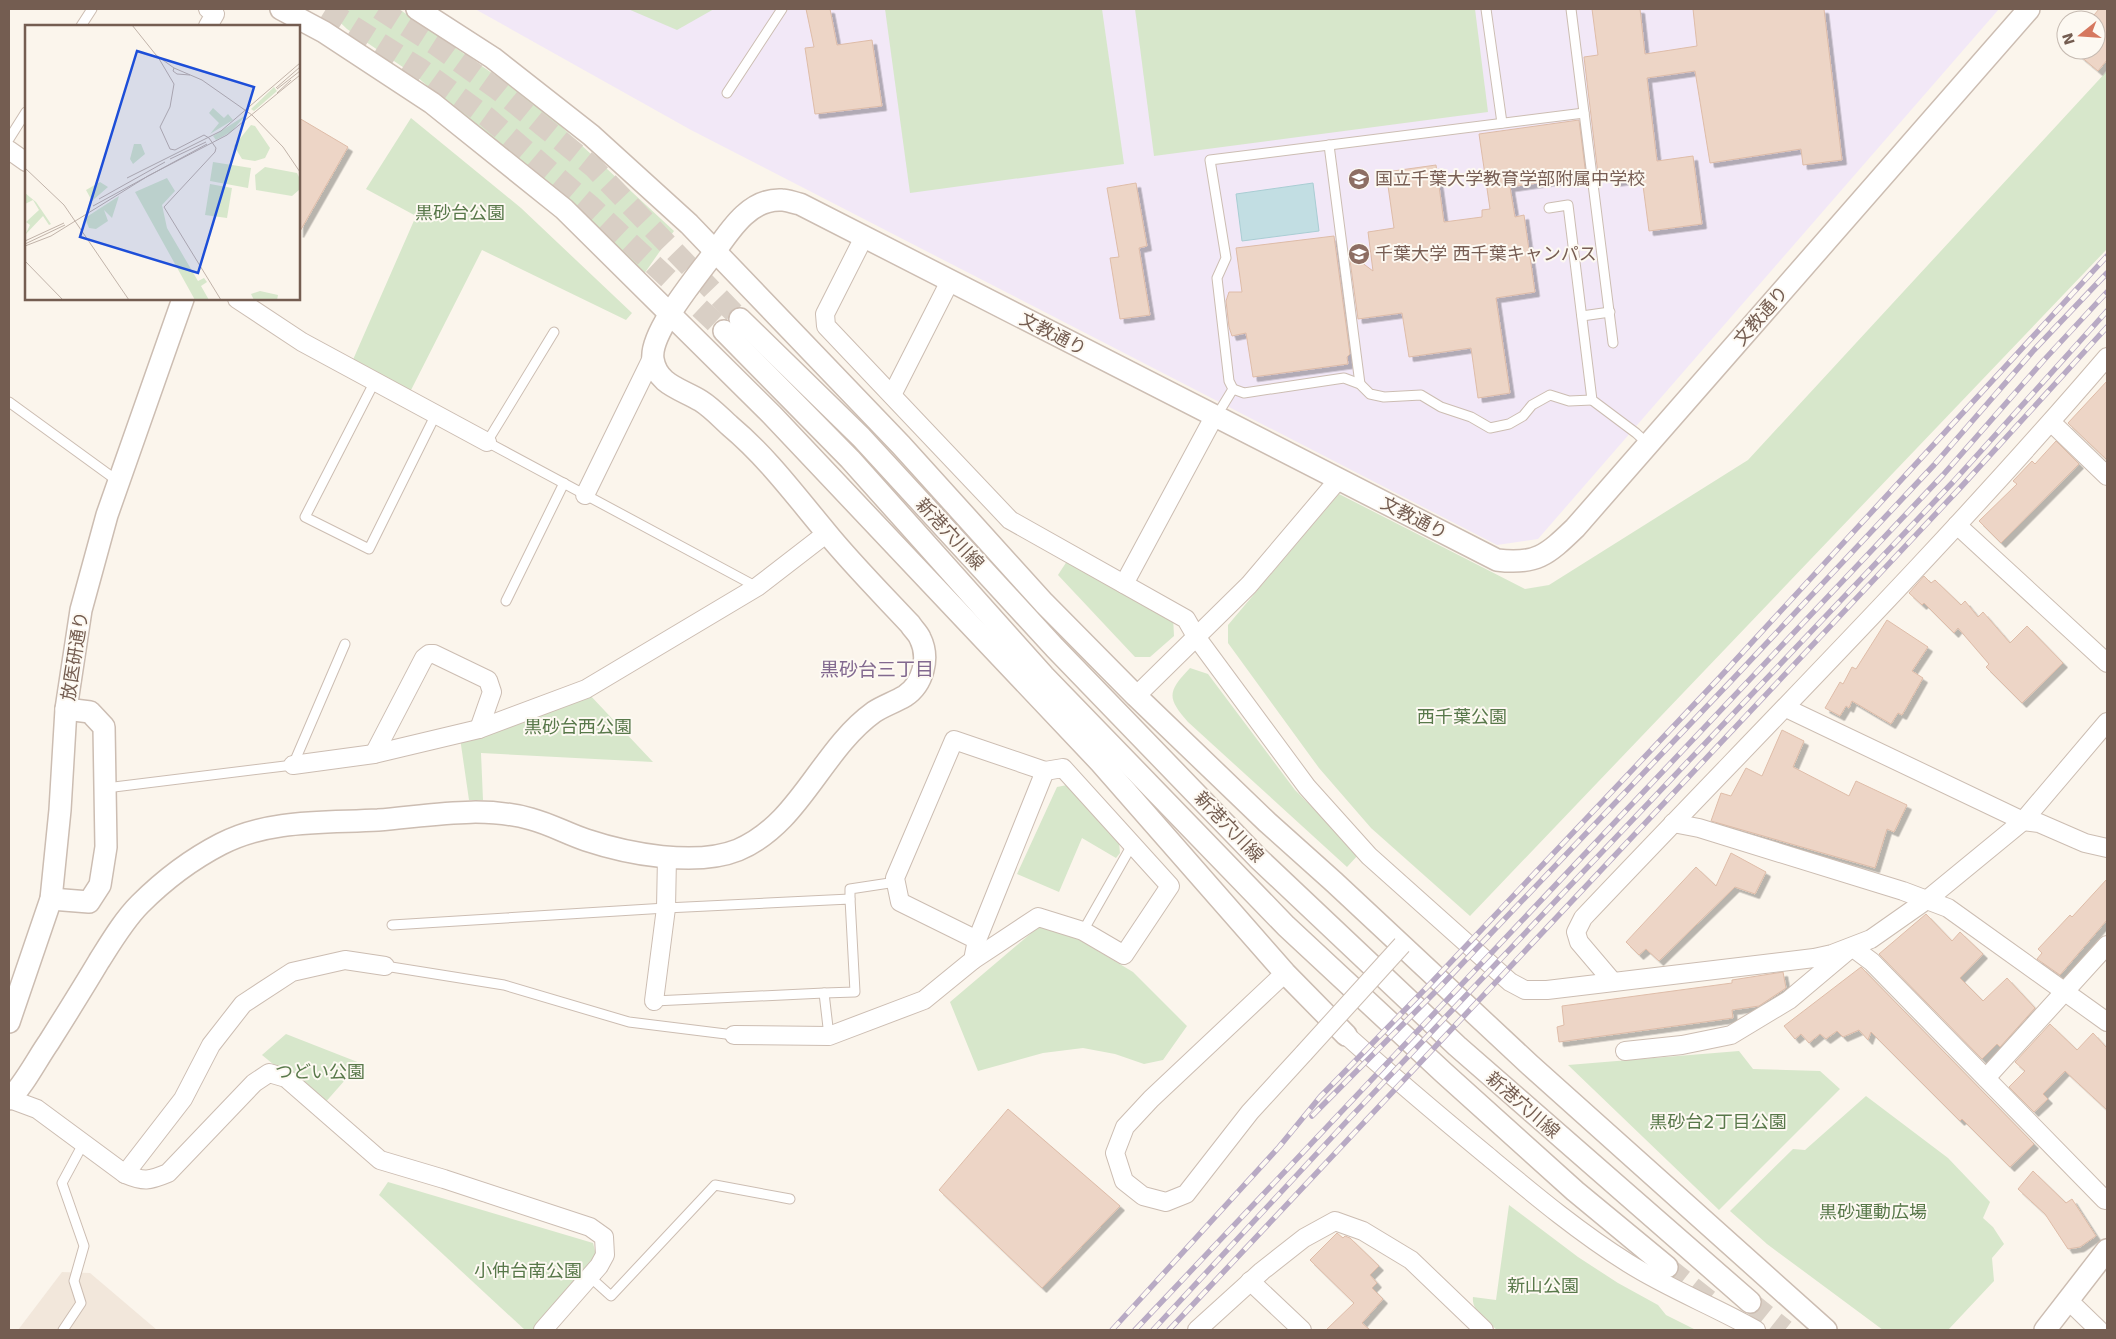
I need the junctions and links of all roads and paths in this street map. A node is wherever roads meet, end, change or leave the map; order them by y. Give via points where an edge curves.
1 (92, 9) edge
2 (208, 9) edge
3 (280, 9) edge
4 (417, 9) edge
5 (782, 9) edge
6 (1486, 9) edge
7 (1571, 9) edge
8 (2029, 9) edge
9 (82, 25) edge
10 (209, 25) edge
11 (273, 25) edge
12 (727, 93) dead end
13 (1584, 113) junction
14 (25, 114) edge
15 (1502, 123) junction
16 (9, 139) edge
17 (1329, 145) junction
18 (9, 150) edge
19 (25, 161) edge
20 (1549, 208) dead end
21 (864, 237) junction
22 (716, 250) junction
23 (950, 281) junction
24 (182, 300) edge
25 (239, 300) edge
26 (670, 312) junction
27 (1610, 312) junction
28 (1582, 316) junction
29 (554, 332) dead end
30 (1614, 343) dead end
31 (2107, 357) edge
32 (652, 358) junction
33 (375, 381) junction
34 (1360, 384) junction
35 (1233, 389) junction
36 (892, 396) junction
37 (1592, 400) junction
38 (9, 402) edge
39 (1219, 411) junction
40 (436, 414) junction
41 (2052, 422) junction
42 (487, 442) junction
43 (1648, 444) junction
44 (2107, 476) edge
45 (1338, 480) junction
46 (119, 482) junction
47 (564, 483) junction
48 (585, 495) junction
49 (1957, 526) junction
50 (827, 533) junction
51 (1124, 584) junction
52 (757, 588) junction
53 (506, 601) dead end
54 (1197, 638) junction
55 (345, 644) dead end
56 (2107, 664) edge
57 (1136, 696) junction
58 (1786, 708) junction
59 (66, 709) junction
60 (2107, 722) edge
61 (479, 729) junction
62 (374, 754) junction
63 (293, 765) junction
64 (1045, 771) junction
65 (106, 788) junction
66 (2023, 821) junction
67 (1673, 823) junction
68 (1132, 845) junction
69 (2107, 848) edge
70 (667, 857) junction
71 (896, 882) junction
72 (51, 899) junction
73 (850, 899) junction
74 (1928, 899) junction
75 (666, 908) junction
76 (392, 925) dead end
77 (1084, 931) junction
78 (977, 940) junction
79 (1402, 945) junction
80 (2107, 945) edge
81 (1852, 947) junction
82 (973, 960) junction
83 (386, 966) joint
84 (1285, 973) junction
85 (1613, 982) junction
86 (824, 993) junction
87 (2064, 993) junction
88 (654, 1001) joint
89 (9, 1022) edge
90 (2107, 1022) edge
91 (734, 1035) joint
92 (829, 1036) junction
93 (1346, 1036) joint
94 (1626, 1051) dead end
95 (1986, 1078) junction
96 (10, 1099) edge
97 (83, 1144) junction
98 (125, 1174) junction
99 (790, 1200) dead end
100 (2105, 1200) dead end
101 (2107, 1250) edge
102 (1667, 1267) tunnel mouth
103 (590, 1277) junction
104 (1250, 1281) junction
105 (2069, 1301) junction
106 (1750, 1302) tunnel mouth
107 (63, 1330) edge
108 (543, 1330) edge
109 (1197, 1330) edge
110 (1302, 1330) edge
111 (1484, 1330) edge
112 (1756, 1330) edge
113 (1826, 1330) edge
114 (2045, 1330) edge
115 (2099, 1330) edge

1 - 9 lane
2 - 10 street via 216,14
3 - 11 street
3 - 26 street via 324,32 432,103 564,209
4 - 22 street via 493,58 591,135
5 - 12 lane
6 - 15 lane
7 - 13 lane
8 - 43 street, 文教通り
13 - 15 lane
13 - 27 lane
14 - 16 lane
15 - 17 lane
17 - 34 lane
17 - 35 lane via 1210,160 1226,258 1217,278 1229,381
18 - 19 street
20 - 28 lane via 1568,205
21 - 22 street, 文教通り via 800,204 768,200 742,217
21 - 23 street, 文教通り
21 - 36 street via 824,314 826,326
22 - 26 street, 文教通り
22 - 57 street via 888,431 1044,603
23 - 36 street
23 - 39 street, 文教通り
24 - 46 street, 放医研通り
25 - 33 street via 302,342
26 - 32 street, 文教通り via 653,344
26 - 84 street via 772,415 1101,763
27 - 28 lane
27 - 30 lane
28 - 37 lane
29 - 42 lane
31 - 41 street
32 - 48 street
32 - 50 street via 654,368 666,383 702,401 743,437 786,482
33 - 40 street
33 - 40 lane via 305,517 369,549
34 - 35 lane via 1344,378 1244,393
34 - 37 lane via 1370,394 1384,397 1421,395 1490,428 1509,424 1550,395 1569,401
35 - 39 lane
36 - 51 street via 1010,520
37 - 43 lane
38 - 46 lane
39 - 45 street, 文教通り
39 - 51 street
40 - 42 street
41 - 44 street
41 - 49 street
42 - 47 lane
43 - 45 street, 文教通り via 1557,545 1538,558 1518,563 1497,560
45 - 54 street via 1249,585
46 - 59 street, 放医研通り via 81,610
47 - 48 lane
47 - 53 lane
48 - 52 lane
49 - 56 street
49 - 58 street
50 - 52 street
50 - 70 street via 921,640 924,660 918,685 857,725 773,828 738,850 710,857
51 - 54 street via 1186,619
52 - 61 street via 586,689
54 - 57 street
54 - 85 street via 1307,787 1369,856 1510,982 1525,990
55 - 63 lane
57 - 79 street
58 - 66 street
58 - 67 street
59 - 65 street via 90,712 104,727
59 - 72 street, 放医研通り
60 - 66 street
61 - 62 street
61 - 62 street via 492,692 488,680 429,654
62 - 63 street
63 - 65 lane
64 - 68 street via 1063,768
64 - 71 street via 954,740
64 - 78 street
65 - 72 street via 106,847 100,885 88,902
66 - 69 street via 2039,823 2085,843
66 - 74 street
67 - 74 street via 1699,828
67 - 85 street via 1583,918 1576,932 1579,942
68 - 77 lane
68 - 77 street via 1170,886 1124,955
70 - 75 street
70 - 96 street via 603,845 532,819 473,812 293,824 249,833 205,854 173,875 139,905 116,933
71 - 73 lane via 850,889
71 - 78 street via 900,902
72 - 89 street, 放医研通り
73 - 75 lane
73 - 86 lane via 855,992
74 - 81 street via 1884,931
74 - 87 street via 1948,908
75 - 76 lane
75 - 88 street
77 - 82 street via 1038,917
78 - 82 street
79 - 84 street, bridge via 1250,1112 1186,1194 1166,1202 1143,1196 1124,1181 1115,1153 1125,1127
79 - 113 street via 1614,1142
80 - 87 street
81 - 85 street via 1814,958
81 - 94 street via 1789,1000 1731,1035 1682,1045
81 - 95 street via 1872,962
82 - 92 street via 924,1000
83 - 91 lane via 504,985 629,1022
83 - 98 street via 344,960 292,972 242,1004 211,1044 183,1100
84 - 93 street
86 - 88 lane
86 - 92 lane
87 - 90 street
87 - 95 street
91 - 92 street
93 - 112 street via 1527,1190 1577,1227 1669,1287
95 - 100 street
96 - 97 street via 37,1110
97 - 98 street
97 - 107 lane via 62,1183 84,1246 74,1281 81,1303
98 - 103 street via 141,1181 168,1173 254,1082 269,1073 286,1078 380,1160 590,1227 604,1237 605,1255
99 - 103 lane via 715,1185 611,1296
101 - 105 street
102 - 106 street, 新港穴川線 via 1575,1191 1286,926 1044,676 732,325 861,437 1055,648 1258,858 1457,1046
103 - 108 street
104 - 109 street
104 - 110 street
104 - 111 street via 1304,1238 1335,1221 1363,1231 1411,1260
105 - 114 street
105 - 115 street

